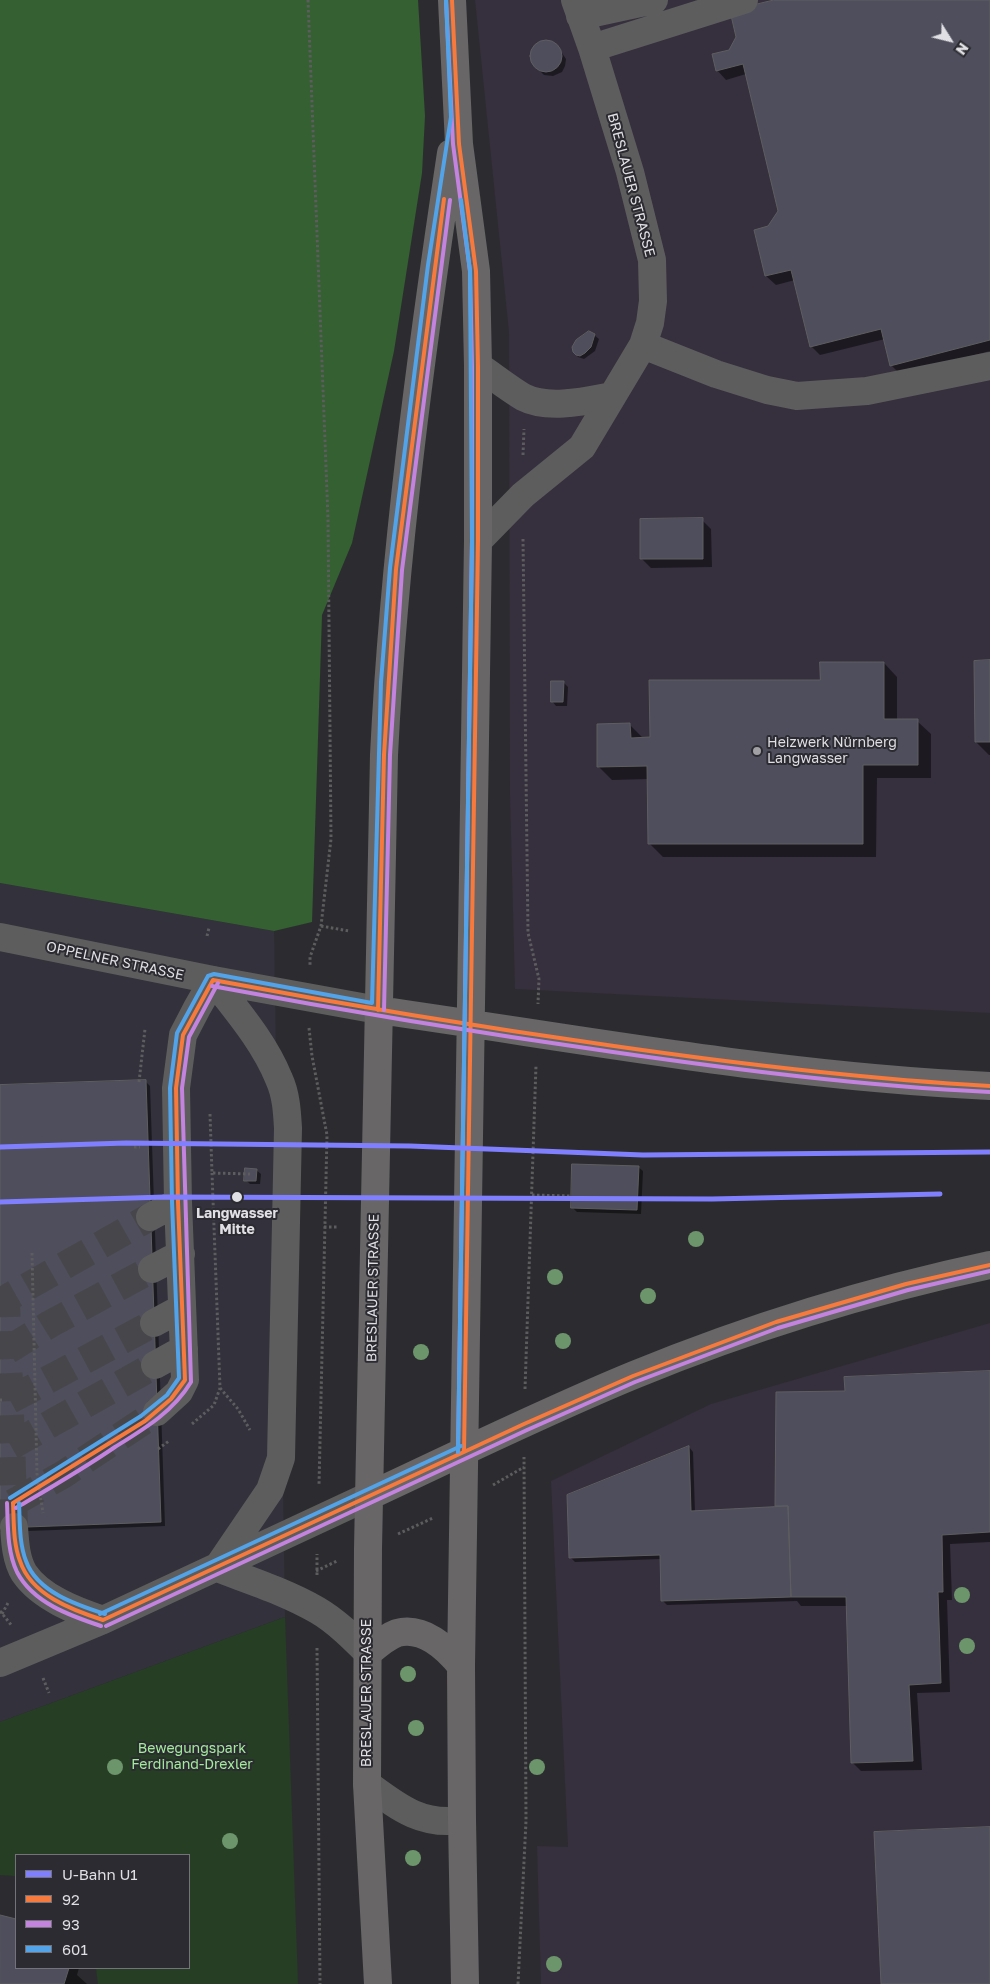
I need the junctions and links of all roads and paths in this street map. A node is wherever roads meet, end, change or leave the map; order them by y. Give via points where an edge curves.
1 (308, 0) edge
2 (452, 0) edge
3 (654, 0) edge
4 (744, 0) edge
5 (578, 8) edge
6 (592, 48) junction
7 (457, 117) junction
8 (643, 345) junction
9 (478, 366) junction
10 (990, 366) edge
11 (612, 396) junction
12 (525, 398) junction
13 (523, 495) junction
14 (478, 541) junction
15 (209, 928) dead end
16 (207, 936) dead end
17 (0, 937) edge
18 (310, 957) dead end
19 (213, 980) junction
20 (378, 1010) junction
21 (470, 1024) junction
22 (145, 1029) dead end
23 (537, 1035) junction
24 (312, 1056) dead end
25 (139, 1082) dead end
26 (990, 1086) edge
27 (209, 1106) dead end
28 (134, 1148) dead end
29 (140, 1148) dead end
30 (212, 1173) junction
31 (250, 1174) dead end
32 (532, 1195) junction
33 (571, 1196) dead end
34 (178, 1202) junction
35 (150, 1217) tunnel mouth
36 (324, 1227) junction
37 (337, 1227) dead end
38 (32, 1253) dead end
39 (181, 1254) junction
40 (990, 1265) edge
41 (152, 1270) tunnel mouth
42 (182, 1308) junction
43 (154, 1323) tunnel mouth
44 (184, 1349) junction
45 (155, 1365) tunnel mouth
46 (220, 1388) dead end
47 (157, 1412) tunnel mouth
48 (524, 1424) junction
49 (464, 1452) junction
50 (369, 1496) junction
51 (44, 1517) dead end
52 (318, 1520) junction
53 (14, 1527) tunnel mouth
54 (217, 1568) junction
55 (320, 1611) junction
56 (103, 1620) junction
57 (368, 1653) junction
58 (0, 1663) edge
59 (461, 1666) junction
60 (367, 1784) junction
61 (462, 1820) junction
62 (320, 1984) edge
63 (378, 1984) edge
64 (465, 1984) edge
65 (518, 1984) edge

1 - 18 path via 328,520 331,839 321,926
2 - 7 main road, BRESLAUER STRASSE
3 - 5 street
4 - 6 street
5 - 6 street, BRESLAUER STRASSE
6 - 8 street, BRESLAUER STRASSE via 630,172 652,260 653,301
7 - 9 main road, BRESLAUER STRASSE via 476,271
7 - 20 main road, BRESLAUER STRASSE via 434,266 396,569 384,755
8 - 10 street via 716,374 797,396 867,391
8 - 11 street, BRESLAUER STRASSE
9 - 12 street
9 - 14 main road, BRESLAUER STRASSE
11 - 12 street via 548,403
11 - 13 street, BRESLAUER STRASSE via 582,447
12 - 13 path
13 - 14 street, BRESLAUER STRASSE
13 - 23 path via 528,933 539,979
14 - 21 main road, BRESLAUER STRASSE
15 - 16 path
17 - 19 street, OPPELNER STRASSE
19 - 20 street, OPPELNER STRASSE
19 - 34 street via 196,1008 182,1042 176,1088
19 - 54 street via 272,1063 284,1093 288,1128 281,1458 270,1490
20 - 21 main road
20 - 50 main road, BRESLAUER STRASSE
21 - 23 main road
21 - 49 main road, BRESLAUER STRASSE
22 - 25 path
23 - 26 main road via 836,1075
23 - 32 path
24 - 36 path via 327,1135
27 - 30 path
28 - 29 path
30 - 31 path
30 - 46 path
32 - 33 path
32 - 48 path
34 - 35 street
34 - 39 street
36 - 37 path
36 - 52 path
38 - 51 path via 37,1474
39 - 41 street
39 - 42 street
40 - 48 main road via 906,1284 776,1322 633,1376
42 - 43 street
42 - 44 street
44 - 45 street
44 - 47 street via 185,1380 179,1392
48 - 49 main road
48 - 65 path via 526,1821
49 - 50 main road
49 - 59 main road, BRESLAUER STRASSE
50 - 52 street
50 - 57 main road, BRESLAUER STRASSE
52 - 54 street
52 - 55 path
53 - 56 street via 16,1549 24,1572 36,1586 58,1602
54 - 55 street
54 - 56 street
55 - 57 street
55 - 62 path via 317,1632
56 - 58 street
57 - 59 main road via 398,1633 412,1632 444,1647
57 - 60 main road, BRESLAUER STRASSE
59 - 61 main road, BRESLAUER STRASSE
60 - 61 street via 402,1809 428,1820
60 - 63 main road, BRESLAUER STRASSE
61 - 64 main road, BRESLAUER STRASSE

